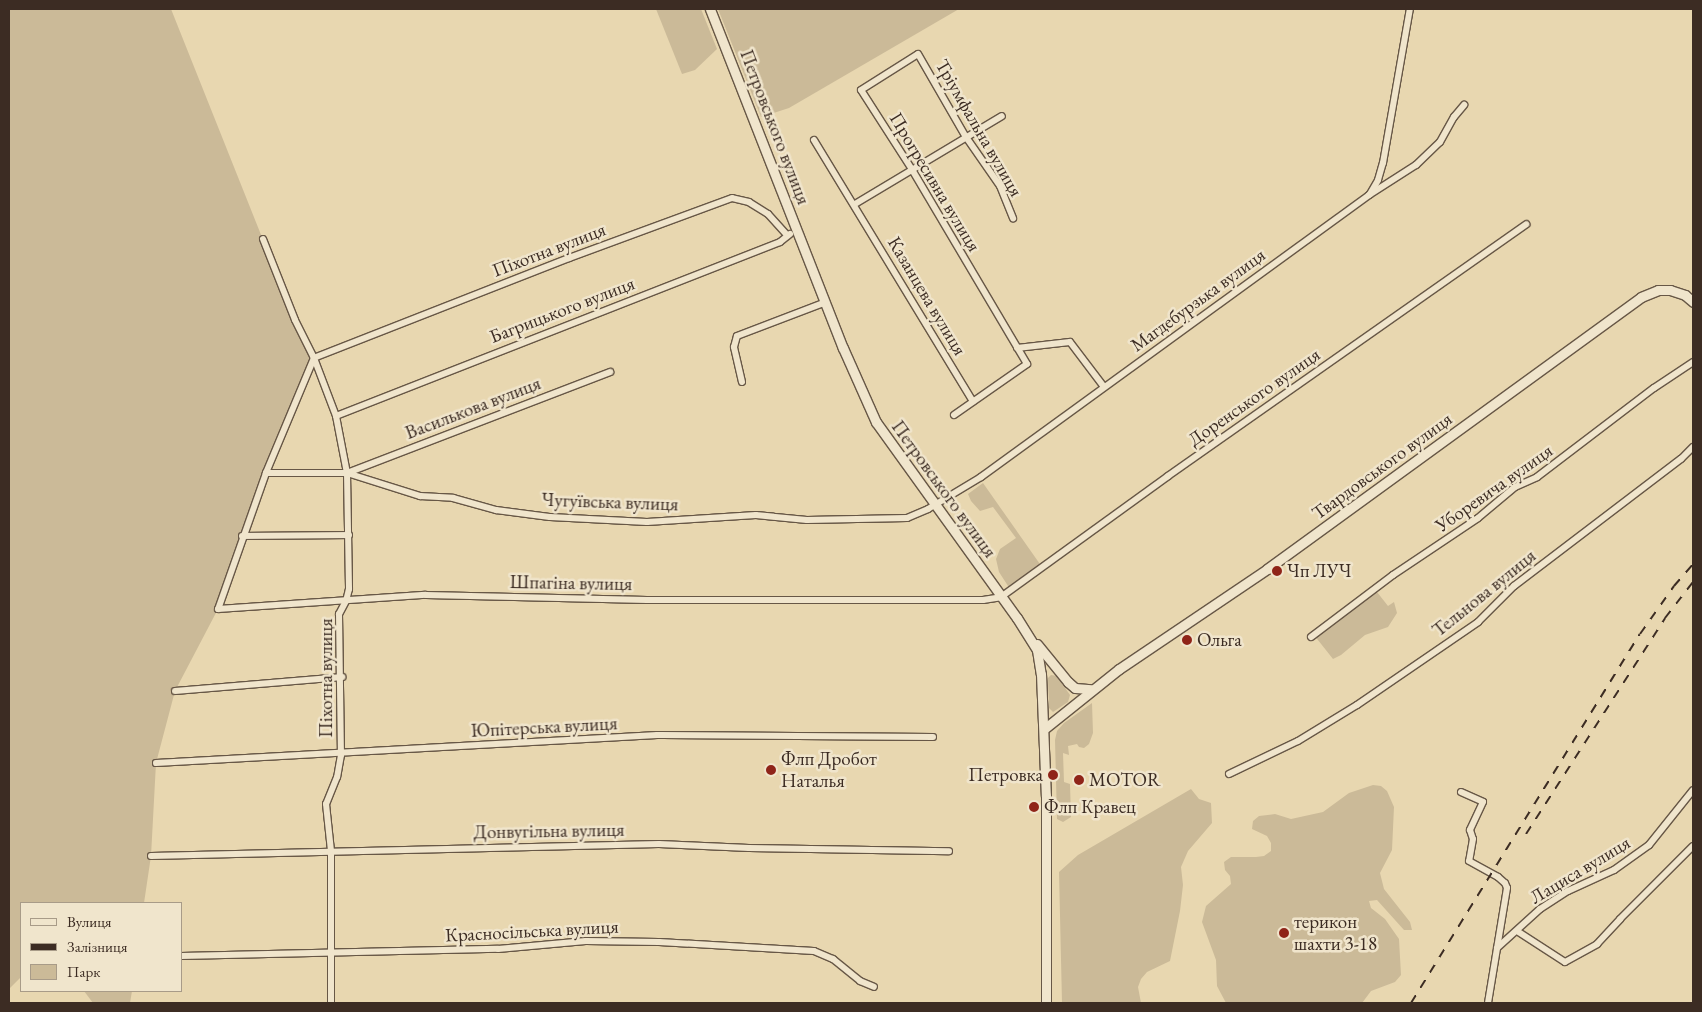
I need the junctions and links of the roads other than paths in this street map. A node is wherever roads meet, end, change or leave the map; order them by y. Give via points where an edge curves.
1 (710, 9) edge
2 (1410, 9) edge
3 (918, 54) joint
4 (1464, 105) dead end
5 (1002, 116) dead end
6 (966, 137) junction
7 (814, 140) dead end
8 (913, 171) junction
9 (1369, 195) junction
10 (855, 204) junction
11 (1013, 218) dead end
12 (1526, 224) dead end
13 (798, 231) junction
14 (787, 235) junction
15 (263, 240) dead end
16 (826, 302) junction
17 (1693, 302) edge
18 (1017, 348) junction
19 (314, 358) junction
20 (1693, 362) edge
21 (610, 372) dead end
22 (742, 382) dead end
23 (1104, 387) junction
24 (973, 402) junction
25 (954, 415) dead end
26 (336, 416) junction
27 (1693, 447) edge
28 (266, 473) junction
29 (347, 473) junction
30 (934, 505) junction
31 (350, 535) junction
32 (242, 536) junction
33 (1001, 596) junction
34 (346, 602) junction
35 (1017, 618) junction
36 (1311, 637) dead end
37 (1041, 674) junction
38 (1060, 674) junction
39 (342, 677) junction
40 (1091, 689) junction
41 (175, 691) dead end
42 (1044, 729) junction
43 (933, 737) dead end
44 (341, 754) junction
45 (156, 763) dead end
46 (1229, 774) dead end
47 (1693, 790) edge
48 (1461, 792) dead end
49 (1693, 846) edge
50 (331, 851) junction
51 (948, 851) dead end
52 (151, 856) dead end
53 (1517, 931) junction
54 (1498, 948) junction
55 (331, 953) junction
56 (182, 956) edge
57 (874, 987) dead end
58 (331, 1003) edge
59 (1046, 1003) edge
60 (1488, 1003) edge

1 - 13 main road, Петровського вулиця
2 - 9 street via 1383,163
3 - 6 street, Тріумфальна вулиця
3 - 8 street, Прогресивна вулиця via 861,90
4 - 9 street, Магдебурзька вулиця via 1429,153
5 - 6 street
6 - 8 street
6 - 11 street, Тріумфальна вулиця via 1000,186
7 - 10 street, Казанцева вулиця
8 - 10 street
8 - 18 street, Прогресивна вулиця
9 - 23 street, Магдебурзька вулиця
10 - 24 street, Казанцева вулиця
12 - 33 street, Доренського вулиця
13 - 14 street, Багрицького вулиця
13 - 16 main road, Петровського вулиця
14 - 19 street, Піхотна вулиця via 768,214 749,202 732,198
14 - 26 street, Багрицького вулиця via 780,242
15 - 19 street, Піхотна вулиця
16 - 22 street via 737,336 734,347
16 - 30 main road, Петровського вулиця via 876,422
17 - 40 main road, Твардовського вулиця via 1685,294 1670,290 1658,290 1641,297 1267,569
18 - 23 street via 1070,342
18 - 24 street, Прогресивна вулиця via 1027,364
19 - 26 street, Піхотна вулиця
19 - 28 street, Шпагіна вулиця
20 - 36 street, Уборевича вулиця via 1537,477 1515,487 1478,518
21 - 29 street, Василькова вулиця
23 - 30 street, Магдебурзька вулиця via 981,477
24 - 25 street, Прогресивна вулиця
26 - 29 street, Піхотна вулиця
27 - 46 street, Тельнова вулиця via 1682,459 1514,586 1478,622 1298,741
28 - 29 street
28 - 32 street, Шпагіна вулиця
29 - 30 street, Чугуївська вулиця via 420,496 453,498 496,510 550,517 647,522 756,515 807,520 908,518
29 - 31 street, Піхотна вулиця
30 - 33 main road, Петровського вулиця
31 - 32 street
31 - 34 street, Піхотна вулиця
32 - 34 street, Шпагіна вулиця via 218,609
33 - 34 street, Шпагіна вулиця via 983,600 647,600 426,595
33 - 35 main road, Петровського вулиця
34 - 39 street, Піхотна вулиця via 339,614
35 - 37 main road, Петровського вулиця via 1037,650
35 - 38 main road
37 - 38 main road
37 - 42 main road, Петровського вулиця
38 - 40 main road via 1075,688
39 - 41 street
39 - 44 street, Піхотна вулиця
40 - 42 main road, Твардовського вулиця
42 - 59 main road, Петровського вулиця
43 - 44 street, Юпітерська вулиця via 657,736
44 - 45 street, Юпітерська вулиця
44 - 50 street, Піхотна вулиця via 337,777 326,804
47 - 53 street, Лациса вулиця via 1649,845 1614,870 1568,891 1540,909
48 - 54 street via 1483,802 1470,830 1473,839 1469,862 1498,877 1507,888
49 - 53 street via 1597,944 1565,962
50 - 51 street, Донвугільна вулиця via 659,844
50 - 52 street, Донвугільна вулиця
50 - 55 street, Піхотна вулиця
53 - 54 street, Лациса вулиця
54 - 60 street
55 - 56 street, Красносільська вулиця
55 - 57 street, Красносільська вулиця via 498,949 586,941 760,948 814,952 833,959 860,981
55 - 58 street, Піхотна вулиця

